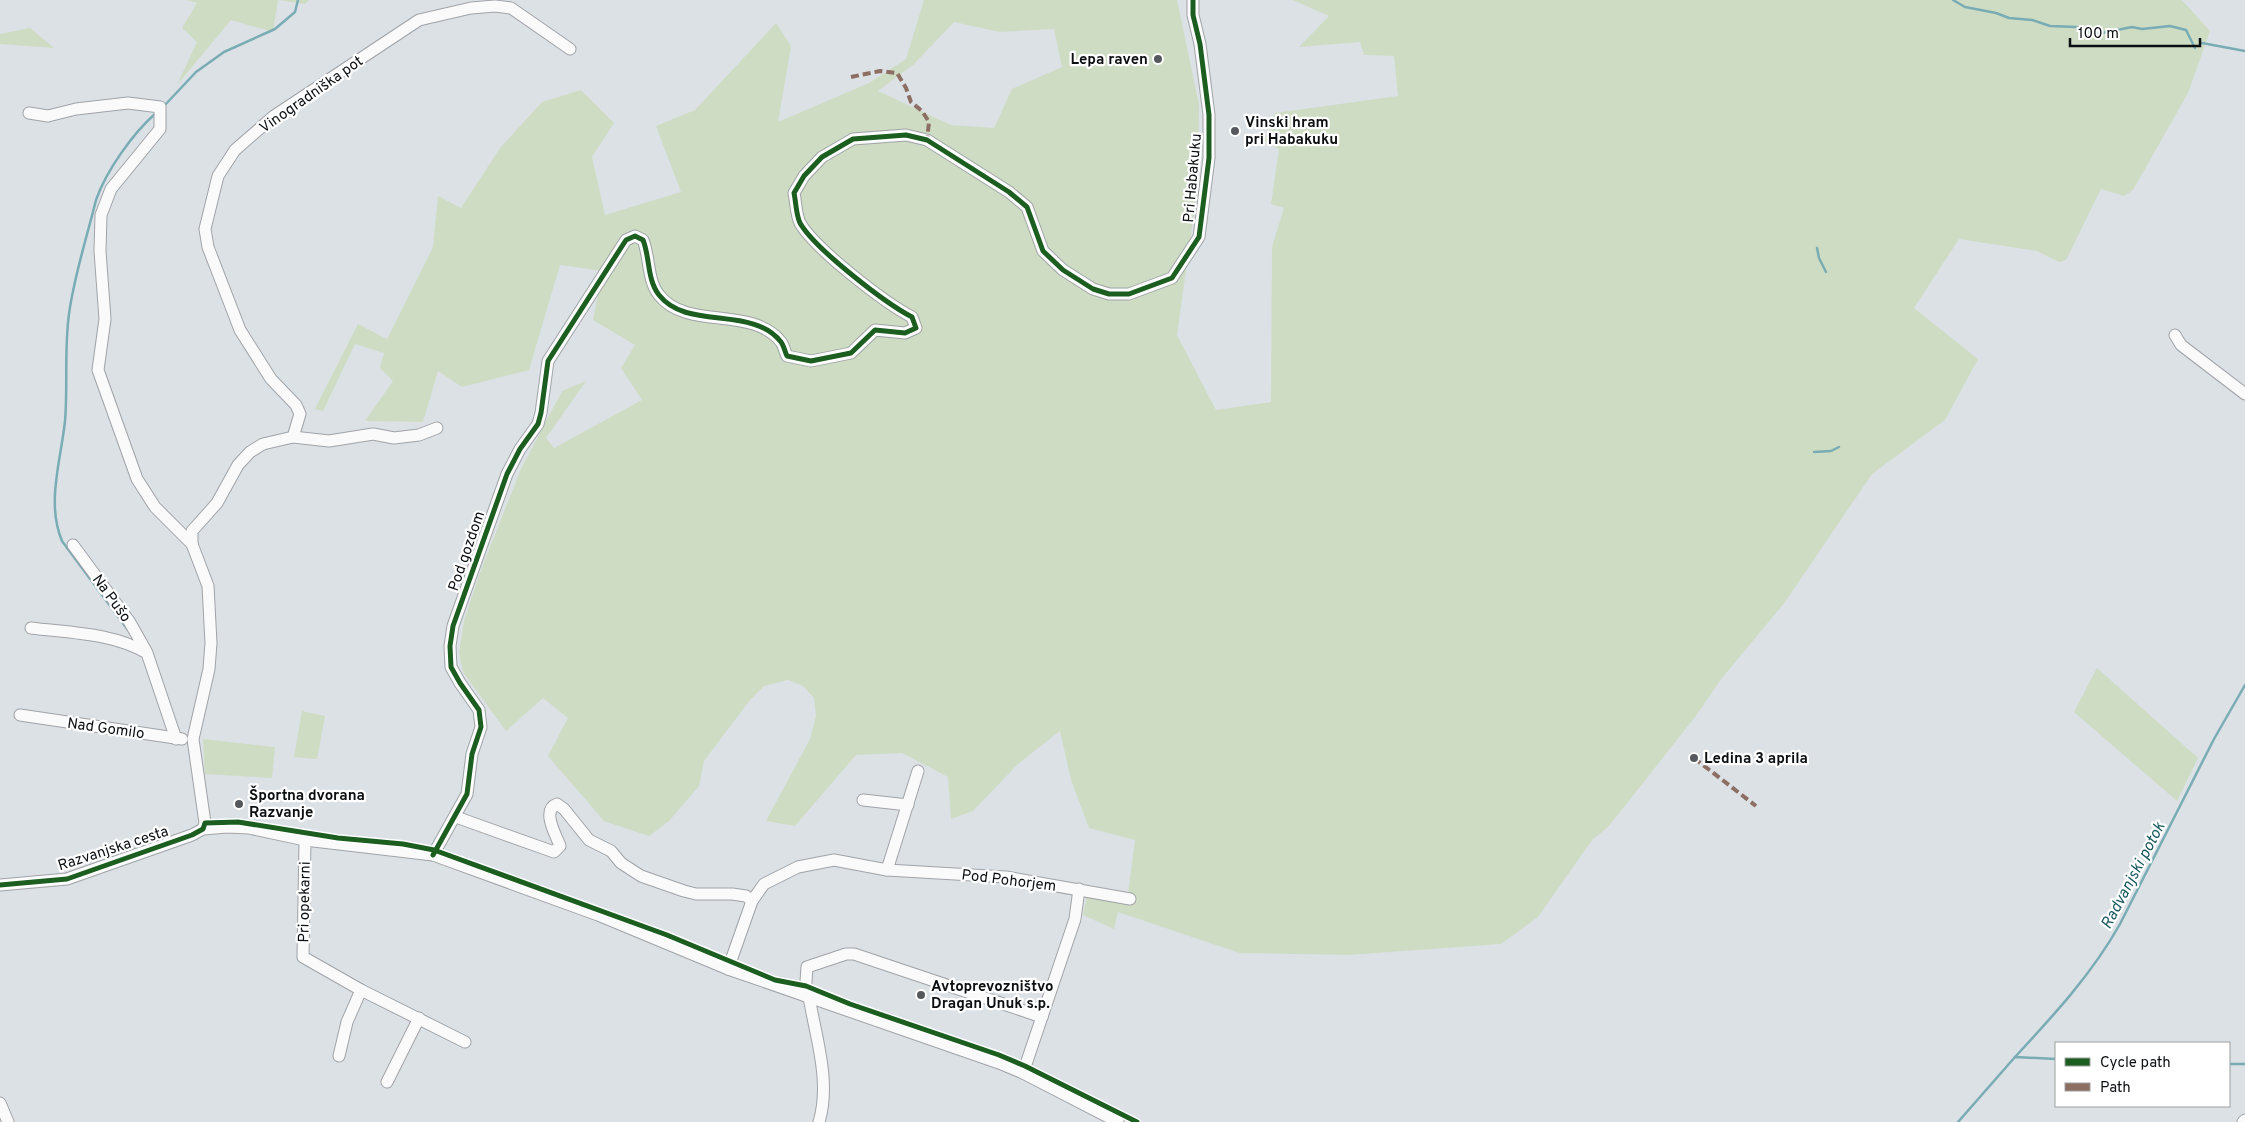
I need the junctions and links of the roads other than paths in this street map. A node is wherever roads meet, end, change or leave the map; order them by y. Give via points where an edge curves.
1 (1193, 0) edge
2 (570, 49) dead end
3 (29, 113) dead end
4 (927, 140) joint
5 (2175, 335) dead end
6 (2245, 394) edge
7 (437, 428) dead end
8 (294, 438) junction
9 (192, 544) junction
10 (73, 545) dead end
11 (31, 628) dead end
12 (147, 653) junction
13 (20, 715) dead end
14 (176, 739) junction
15 (193, 739) junction
16 (918, 771) dead end
17 (863, 800) dead end
18 (908, 805) junction
19 (456, 816) junction
20 (204, 826) junction
21 (305, 840) junction
22 (433, 855) junction
23 (887, 870) junction
24 (0, 885) edge
25 (1080, 889) junction
26 (1130, 899) dead end
27 (752, 901) junction
28 (728, 968) junction
29 (361, 990) junction
30 (807, 996) junction
31 (1042, 1017) junction
32 (419, 1018) junction
33 (465, 1042) dead end
34 (339, 1056) dead end
35 (1023, 1072) junction
36 (387, 1082) dead end
37 (0, 1103) edge
38 (8, 1122) edge
39 (819, 1122) edge
40 (1118, 1122) edge

1 - 4 street, Pri Habakuku via 1209,115 1209,158 1199,237 1172,278 1129,294 1108,294 1093,289 1063,270 1043,251 1027,207 1010,192
2 - 8 street, Vinogradniška pot via 511,8 471,8 419,20 274,116 235,150 218,176 205,229 208,247 240,330 271,379 296,405 300,414
3 - 9 street via 48,116 128,103 154,105 160,112 160,129 111,188 100,215 105,319 98,370 137,479 155,507
4 - 19 street, Pod gozdom via 906,136 853,139 822,157 804,176 794,193 799,222 816,244 893,307 912,317 916,328 905,333 875,330 851,353 811,361 787,356 781,342 760,326 676,309 658,294 650,276 643,240 635,236 626,240 548,362 542,413 507,474 453,626 450,646 452,667 478,710 480,727 472,754 467,794
5 - 6 street via 2181,346
7 - 8 street via 419,436 394,438 373,434 329,441
8 - 9 street via 263,444 250,452 238,465 217,503 192,531
9 - 15 street via 208,586 211,643 209,669
10 - 12 street, Na Pušo via 129,621
11 - 12 street via 110,638
12 - 14 street, Na Pušo
13 - 14 street, Nad Gomilo
14 - 15 street, Nad Gomilo
15 - 20 street
16 - 18 street
17 - 18 street
18 - 23 street
19 - 22 street, Pod gozdom
19 - 27 street via 554,852 560,846 548,816 556,804 564,809 589,840 652,881 696,894 732,894 746,896
20 - 21 street, Razvanjska cesta via 249,828
20 - 24 street, Razvanjska cesta via 192,835 67,879
21 - 22 street, Razvanjska cesta
21 - 29 street, Pri opekarni via 303,957
22 - 28 street, Razvanjska cesta
23 - 25 street, Pod Pohorjem via 1006,877
23 - 27 street, Pod Pohorjem via 834,860 798,867 764,884
25 - 26 street, Pod Pohorjem
25 - 31 street via 1075,919
27 - 28 street, Pod Pohorjem
28 - 30 street, Razvanjska cesta
29 - 32 street, Pri opekarni
29 - 34 street via 347,1022
30 - 31 street via 807,967 854,954
30 - 35 street, Razvanjska cesta
30 - 39 street via 825,1089
31 - 35 street
32 - 33 street, Pri opekarni
32 - 36 street
35 - 40 street, Razvanjska cesta
37 - 38 street

